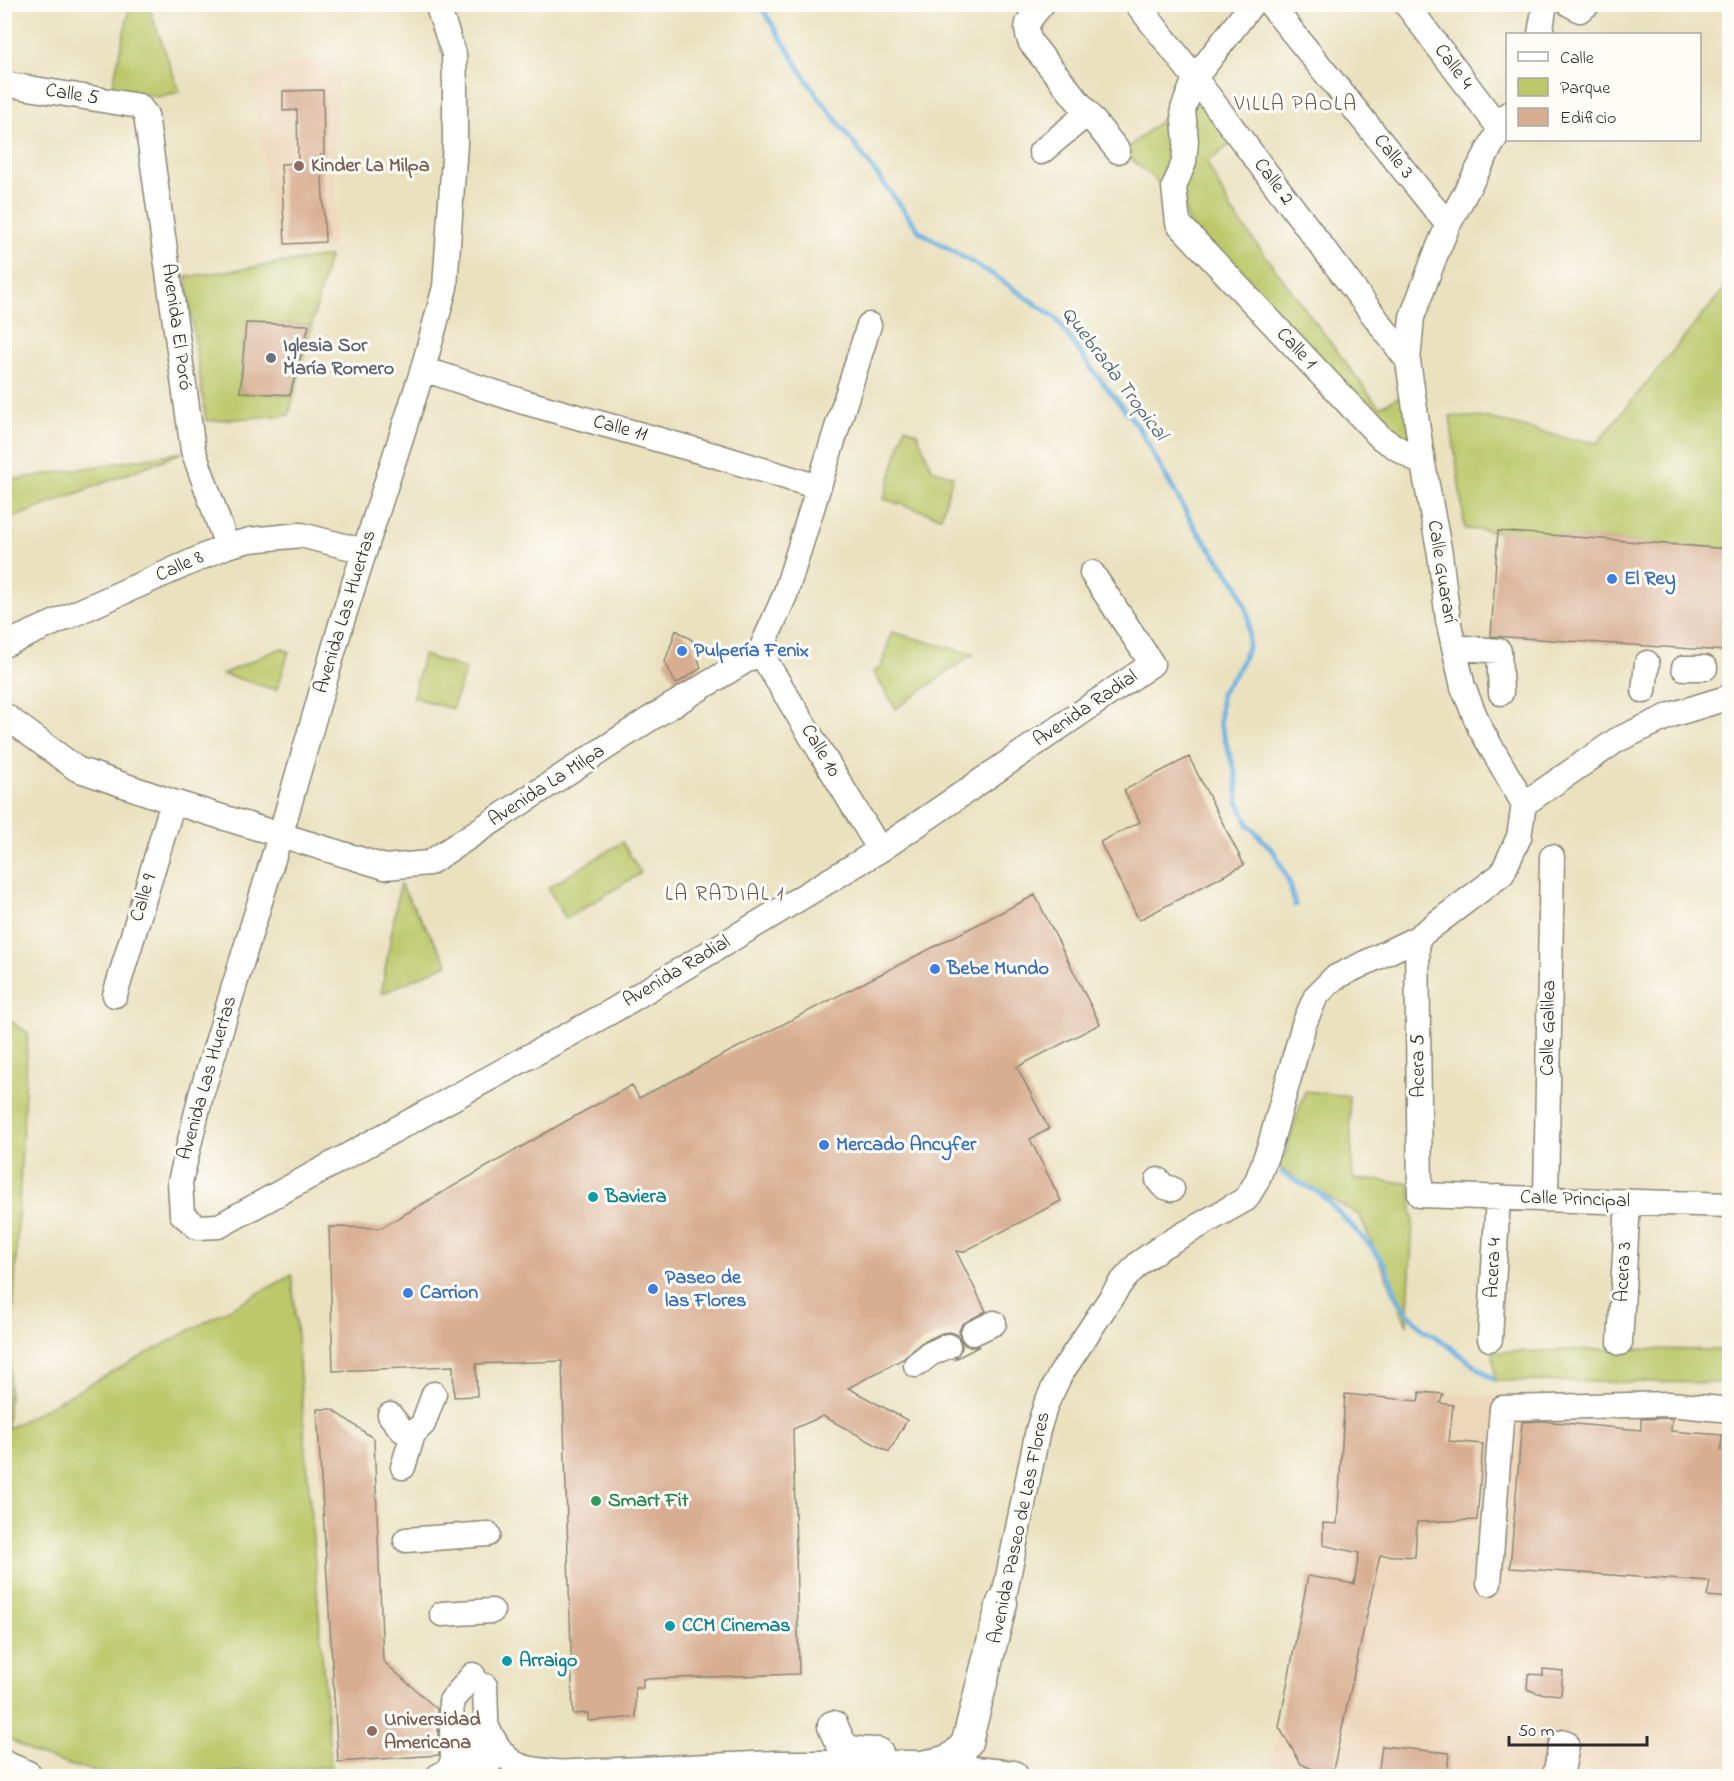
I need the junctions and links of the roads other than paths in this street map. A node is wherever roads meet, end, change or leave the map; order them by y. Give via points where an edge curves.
1 (437, 4) edge
2 (1042, 4) edge
3 (1137, 4) edge
4 (1252, 4) edge
5 (1270, 4) edge
6 (1406, 4) edge
7 (1545, 4) edge
8 (1569, 4) edge
9 (1588, 4) edge
10 (1540, 33) edge
11 (1195, 78) junction
12 (4, 84) edge
13 (139, 106) joint
14 (1088, 113) junction
15 (1504, 121) edge
16 (1118, 151) dead end
17 (1041, 152) dead end
18 (1448, 225) junction
19 (869, 325) dead end
20 (1408, 361) junction
21 (423, 369) junction
22 (1423, 464) junction
23 (818, 487) junction
24 (227, 546) junction
25 (364, 551) junction
26 (1092, 573) dead end
27 (4, 645) edge
28 (1454, 647) junction
29 (760, 652) junction
30 (1647, 663) dead end
31 (1644, 691) dead end
32 (1501, 693) dead end
33 (1730, 697) edge
34 (4, 716) edge
35 (173, 802) junction
36 (1524, 804) junction
37 (280, 836) junction
38 (880, 850) junction
39 (1552, 857) dead end
40 (1417, 938) junction
41 (115, 995) dead end
42 (1420, 1195) joint
43 (1498, 1197) junction
44 (1546, 1199) junction
45 (1628, 1202) junction
46 (1730, 1205) edge
47 (182, 1214) joint
48 (1490, 1339) dead end
49 (1620, 1343) dead end
50 (948, 1346) dead end
51 (916, 1365) dead end
52 (434, 1394) dead end
53 (1730, 1410) edge
54 (390, 1415) dead end
55 (413, 1434) junction
56 (403, 1467) dead end
57 (488, 1534) dead end
58 (406, 1540) dead end
59 (1490, 1583) dead end
60 (1002, 1604) junction
61 (492, 1611) dead end
62 (442, 1614) dead end
63 (478, 1681) junction
64 (486, 1725) junction
65 (1564, 1745) dead end
66 (4, 1766) edge
67 (916, 1766) junction
68 (834, 1771) edge
69 (970, 1775) edge
70 (27, 1776) edge
71 (438, 1776) edge
72 (470, 1776) edge
73 (488, 1776) edge
74 (563, 1776) edge
75 (1013, 1776) edge
76 (1558, 1776) edge

1 - 21 street, Avenida Las Huertas via 454,54 455,144 445,287
2 - 14 street via 1029,20 1026,33
3 - 11 street, Calle 2
4 - 11 street
5 - 18 street, Calle 3
6 - 15 street, Calle 4
7 - 10 street
8 - 9 street via 1580,10
11 - 20 street, Calle 2
11 - 22 street, Calle 1 via 1183,109 1184,162 1174,187 1178,224 1381,438
12 - 13 street, Calle 5
13 - 24 street, Avenida El Poró via 148,124 193,450
14 - 16 street
14 - 17 street
15 - 18 street, Calle Guararí
18 - 20 street, Calle Guararí via 1412,317
19 - 23 street
20 - 22 street, Calle Guararí
21 - 23 street, Calle 11
21 - 25 street, Avenida Las Huertas
22 - 28 street, Calle Guararí
23 - 29 street via 784,595
24 - 25 street, Calle 8 via 302,535
24 - 27 street, Calle 8
25 - 37 street, Avenida Las Huertas
26 - 38 street, Avenida Radial via 1152,664
28 - 32 street via 1499,651
28 - 36 street, Calle Guararí via 1463,687 1480,728
29 - 37 street, Avenida La Milpa via 429,863 385,867
29 - 38 street, Calle 10
30 - 31 street
33 - 36 street via 1671,715 1617,740
34 - 35 street, Avenida La Milpa via 78,769
35 - 37 street, Avenida La Milpa
35 - 41 street, Calle 9
36 - 40 street, Avenida Paseo de Las Flores via 1519,837 1502,874
37 - 47 street, Avenida Las Huertas via 201,1095 180,1182
38 - 47 street, Avenida Radial via 614,1010 219,1226 197,1227
39 - 44 street, Calle Galilea
40 - 42 street, Acera 5
40 - 60 street, Avenida Paseo de Las Flores via 1334,978 1316,996 1304,1024 1270,1145 1246,1199 1139,1263 1120,1284 1060,1375 1038,1430
42 - 43 street, Calle Principal
43 - 44 street, Calle Principal
43 - 48 street, Acera 4
44 - 45 street, Calle Principal
45 - 46 street, Calle Principal
45 - 49 street, Acera 3
50 - 51 street
52 - 55 street via 423,1424
53 - 59 street via 1670,1404 1502,1408
54 - 55 street via 402,1430
55 - 56 street
57 - 58 street
60 - 67 main road via 967,1742 950,1761
60 - 69 street, Avenida Paseo de Las Flores
61 - 62 street
63 - 64 street
63 - 71 street via 451,1701 452,1765
63 - 72 street via 464,1694
64 - 73 street
64 - 74 street via 510,1762
65 - 76 main road
66 - 70 main road
67 - 68 main road
67 - 68 main road via 885,1753 846,1749 839,1744 833,1726
67 - 69 main road
68 - 74 main road via 777,1766
69 - 75 main road

